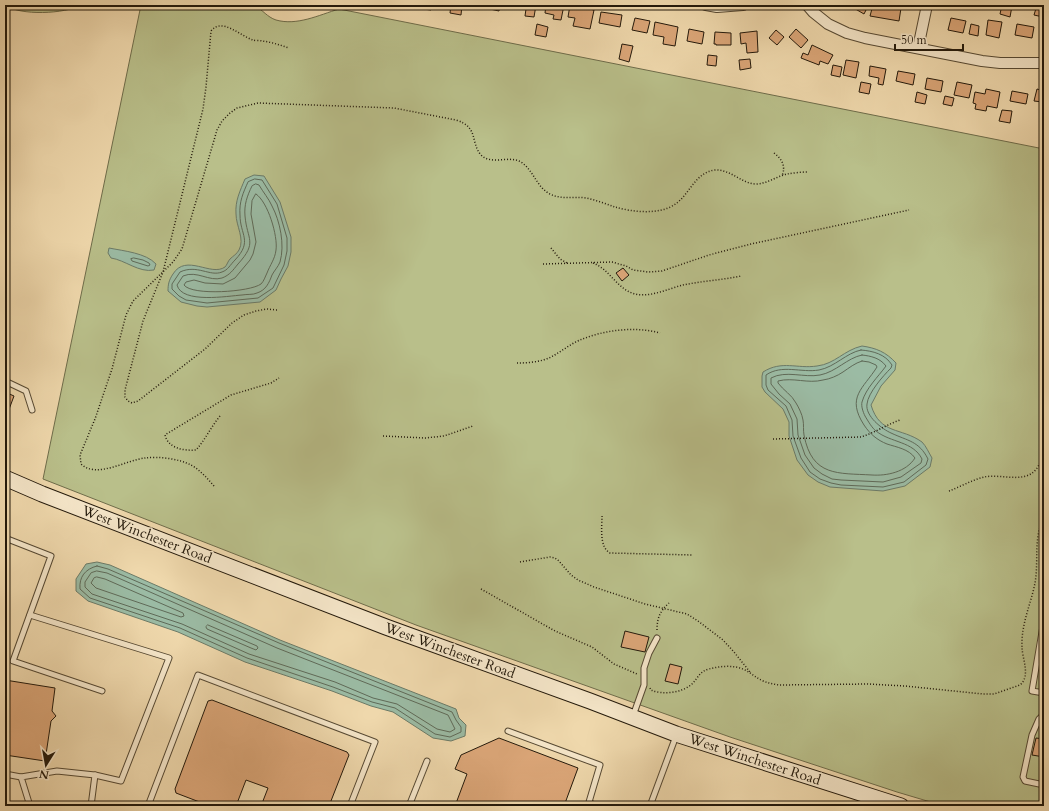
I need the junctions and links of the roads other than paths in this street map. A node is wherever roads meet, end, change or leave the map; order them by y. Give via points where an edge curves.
1 (706, 5) edge
2 (744, 5) edge
3 (807, 5) edge
4 (927, 5) edge
5 (918, 48) junction
6 (1044, 63) edge
7 (5, 381) edge
8 (32, 410) dead end
9 (5, 478) edge
10 (5, 538) edge
11 (30, 615) junction
12 (1044, 620) edge
13 (657, 638) road end
14 (102, 691) dead end
15 (1044, 693) edge
16 (1044, 714) edge
17 (633, 717) junction
18 (508, 731) dead end
19 (676, 734) junction
20 (427, 761) dead end
21 (5, 774) edge
22 (95, 775) junction
23 (21, 777) junction
24 (1044, 785) edge
25 (588, 804) edge
26 (30, 806) edge
27 (91, 806) edge
28 (148, 806) edge
29 (350, 806) edge
30 (409, 806) edge
31 (596, 806) edge
32 (650, 806) edge
33 (901, 806) edge

1 - 2 street
3 - 5 street via 828,24 847,33
4 - 5 street
5 - 6 street via 988,62
7 - 8 lane via 26,392
9 - 17 main road, West Winchester Road via 379,624
10 - 11 lane via 51,556
11 - 14 lane via 13,661
11 - 22 lane via 168,658 121,781
12 - 15 lane via 1032,691
13 - 17 lane via 644,668 644,685
16 - 24 lane via 1032,735 1023,777 1024,781
17 - 19 main road, West Winchester Road
18 - 25 lane via 600,765
19 - 32 lane
19 - 33 main road, West Winchester Road
20 - 30 lane
21 - 23 lane
22 - 23 lane via 57,771
22 - 27 lane
23 - 26 lane
25 - 31 lane
28 - 29 lane via 198,675 375,742

